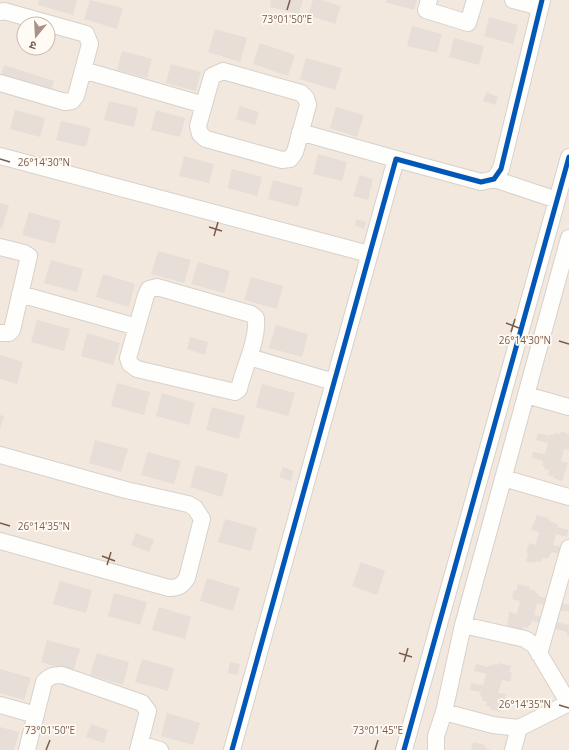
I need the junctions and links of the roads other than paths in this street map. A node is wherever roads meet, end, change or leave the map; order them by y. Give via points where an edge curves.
1 (429, 0) edge
2 (475, 0) edge
3 (513, 0) edge
4 (541, 4) edge
5 (0, 12) edge
6 (83, 70) junction
7 (0, 83) edge
8 (204, 104) junction
9 (300, 132) junction
10 (0, 156) edge
11 (569, 157) edge
12 (396, 159) junction
13 (494, 179) junction
14 (557, 200) junction
15 (568, 243) edge
16 (0, 246) edge
17 (369, 254) junction
18 (20, 294) junction
19 (137, 327) junction
20 (0, 333) edge
21 (249, 357) junction
22 (334, 382) junction
23 (526, 395) junction
24 (569, 407) edge
25 (0, 454) edge
26 (503, 478) junction
27 (569, 497) edge
28 (0, 541) edge
29 (569, 548) edge
30 (463, 625) junction
31 (539, 654) junction
32 (568, 703) edge
33 (0, 705) edge
34 (444, 712) junction
35 (36, 715) junction
36 (519, 728) junction
37 (139, 747) edge
38 (27, 750) edge
39 (160, 750) edge
40 (232, 750) edge
41 (404, 750) edge
42 (436, 750) edge
43 (513, 750) edge

1 - 2 street via 426,10 468,23
3 - 4 street
4 - 13 street via 501,169
5 - 6 street via 86,34 90,44
6 - 7 street via 76,96 72,101 65,102
6 - 8 street
8 - 9 street via 198,126 200,134 206,139 282,160 290,159 295,152
8 - 9 street via 212,76 223,71 301,93 308,105
9 - 12 street
10 - 17 street
11 - 14 street
12 - 13 street via 481,182
12 - 17 street
13 - 14 street
14 - 41 street
15 - 23 street
16 - 18 street via 29,256
17 - 22 street
18 - 19 street
18 - 20 street via 12,330 9,333
19 - 21 street via 128,358 130,364 137,369 235,392 239,389
19 - 21 street via 149,289 157,287 251,314 256,318 256,324
21 - 22 street
22 - 40 street
23 - 24 street
23 - 26 street
25 - 28 street via 126,490 188,504 195,508 202,519 187,578 176,588 168,588
26 - 27 street
26 - 30 street
29 - 31 street
30 - 31 street via 525,639 534,645
30 - 34 street
31 - 32 street
32 - 36 street
33 - 35 street
34 - 36 street via 493,725
34 - 42 street via 436,736
35 - 37 street via 44,682 51,676 62,675 142,702 148,711
35 - 38 street
36 - 43 street
37 - 39 street

